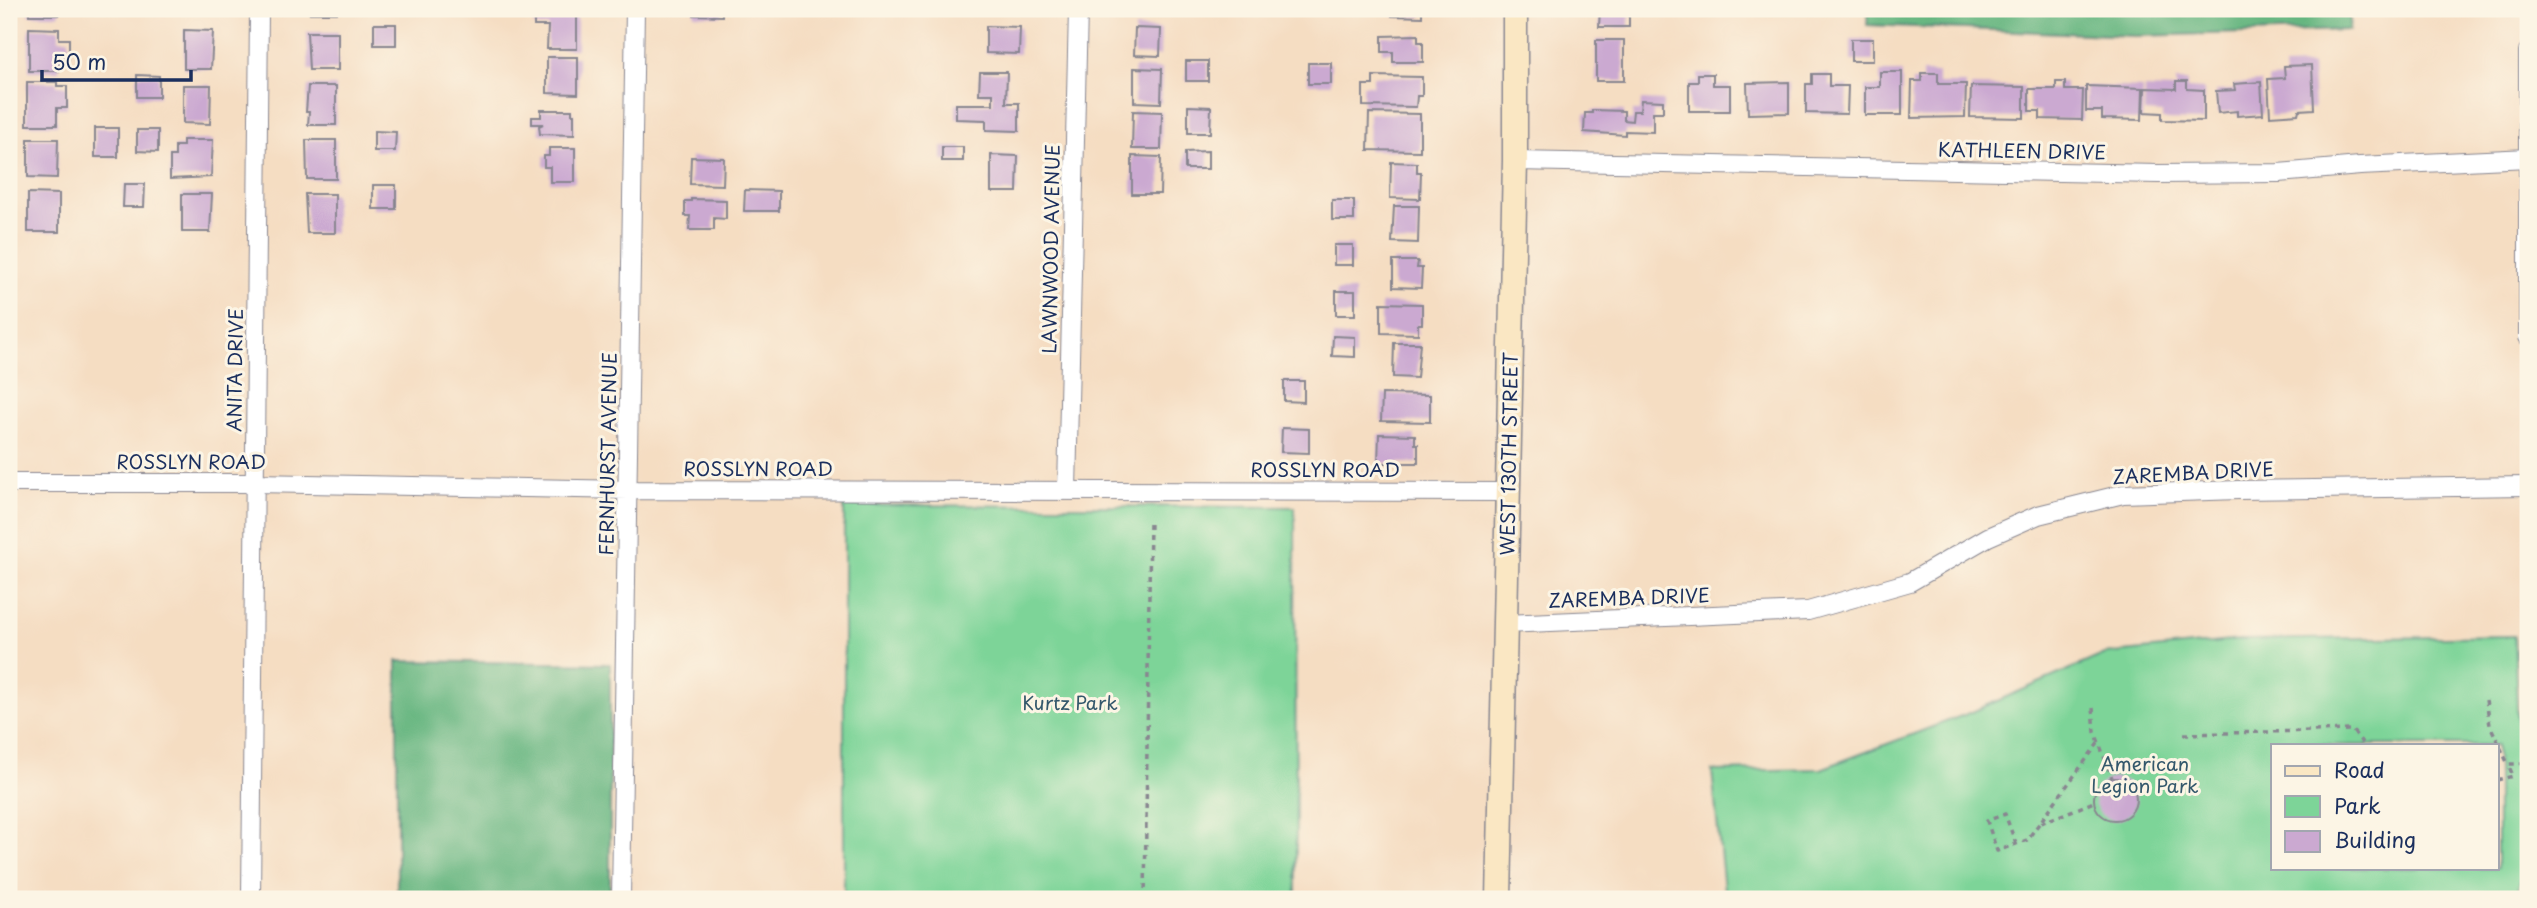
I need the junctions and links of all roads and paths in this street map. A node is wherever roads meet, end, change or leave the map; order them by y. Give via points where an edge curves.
1 (259, 9) edge
2 (635, 9) edge
3 (1078, 9) edge
4 (1515, 9) edge
5 (2528, 51) edge
6 (2527, 158) edge
7 (1515, 161) junction
8 (2528, 337) edge
9 (9, 483) edge
10 (255, 483) junction
11 (2528, 486) edge
12 (628, 490) junction
13 (1067, 490) junction
14 (1508, 492) junction
15 (1150, 519) dead end
16 (1506, 624) junction
17 (2486, 700) dead end
18 (2093, 708) dead end
19 (2183, 734) dead end
20 (2099, 742) junction
21 (2363, 744) edge
22 (2508, 764) junction
23 (2528, 764) edge
24 (2112, 778) dead end
25 (2498, 780) edge
26 (2094, 802) dead end
27 (2040, 823) junction
28 (2016, 844) junction
29 (251, 899) edge
30 (621, 899) edge
31 (1146, 899) edge
32 (1499, 899) edge

1 - 10 street, ANITA DRIVE
2 - 12 street, FERNHURST AVENUE
3 - 13 street, LAWNWOOD AVENUE
4 - 7 main road, WEST 130TH STREET
5 - 6 street
6 - 7 street, KATHLEEN DRIVE via 2278,173 2158,174
6 - 8 street
7 - 14 main road, WEST 130TH STREET
9 - 10 street, ROSSLYN ROAD
10 - 12 street, ROSSLYN ROAD
10 - 29 street, ANITA DRIVE
11 - 16 street, ZAREMBA DRIVE via 2123,494 2038,514 1910,582 1808,611
12 - 13 street, ROSSLYN ROAD
12 - 30 street, FERNHURST AVENUE
13 - 14 street, ROSSLYN ROAD
14 - 16 main road, WEST 130TH STREET
15 - 31 path
16 - 32 main road, WEST 130TH STREET
17 - 22 path via 2490,725
18 - 20 path
19 - 21 path via 2352,730
20 - 24 path
20 - 27 path
22 - 23 path
22 - 25 path via 2513,776
26 - 27 path
27 - 28 path via 2027,840
28 - 28 path via 1997,851 1987,821 2005,814

